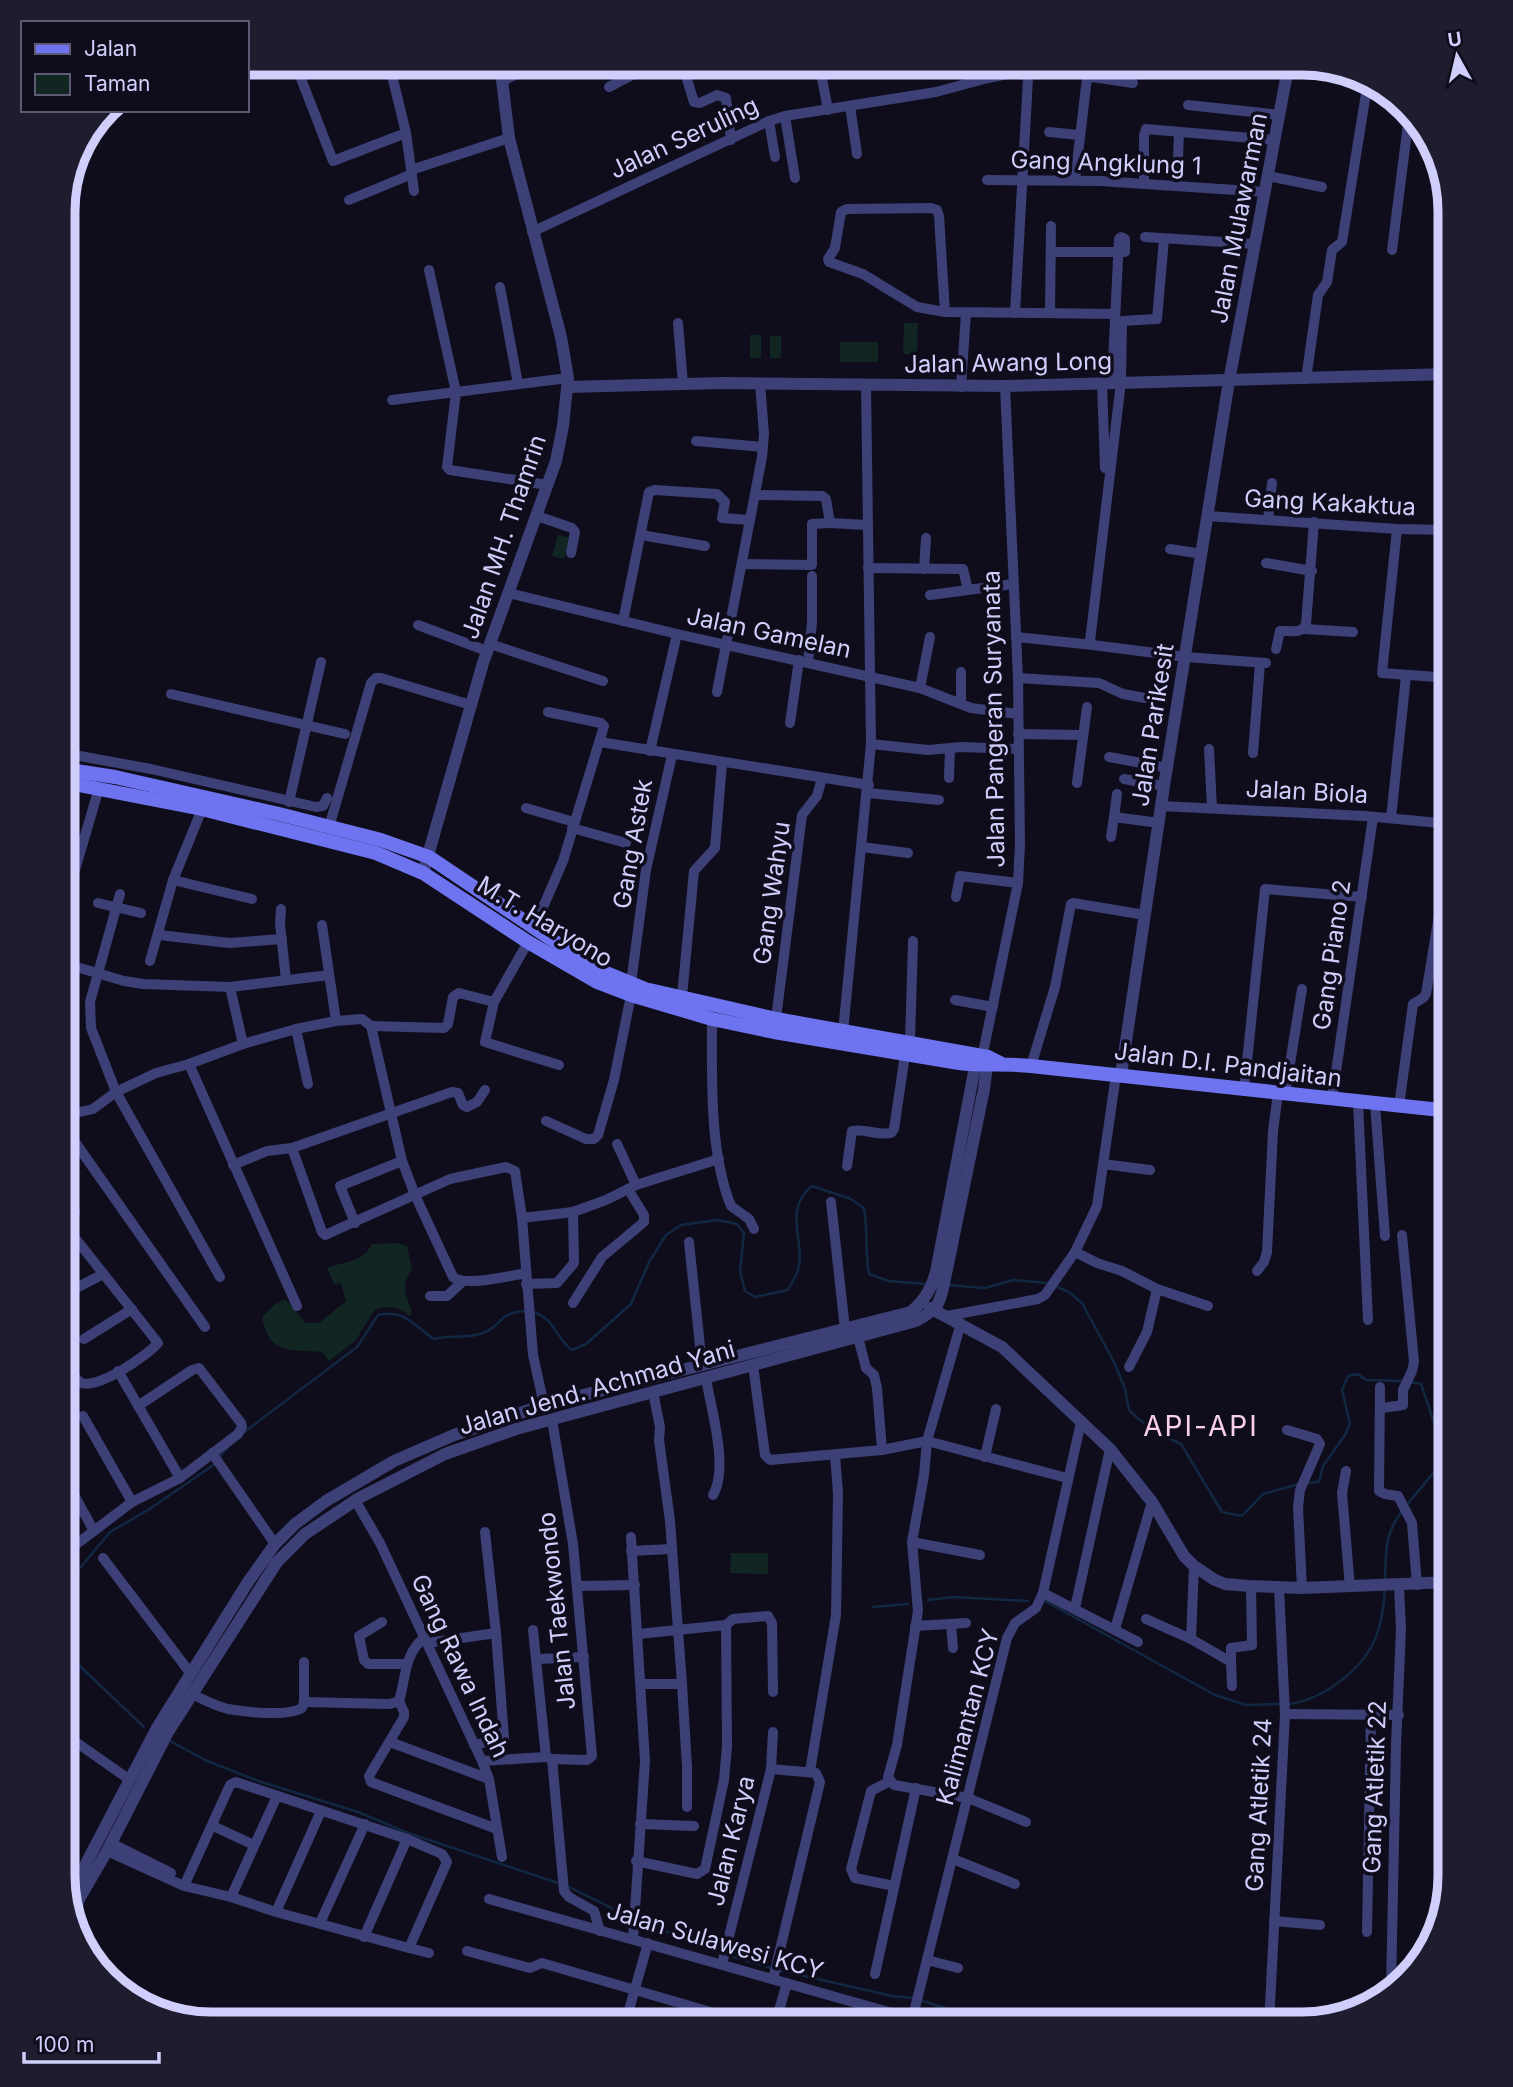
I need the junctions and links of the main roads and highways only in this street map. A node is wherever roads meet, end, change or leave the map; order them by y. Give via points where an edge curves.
1 (76, 771) edge
2 (76, 784) edge
3 (631, 989) junction
4 (775, 1026) junction
5 (908, 1048) junction
6 (985, 1059) joint
7 (1438, 1110) edge

1 - 3 main road, M.T. Haryono via 329,827 429,857
2 - 3 main road, M.T. Haryono via 202,809 376,853 423,873 597,982
3 - 4 main road, M.T. Haryono via 682,996
3 - 4 main road, M.T. Haryono via 712,1019
4 - 5 main road, M.T. Haryono
4 - 5 main road, M.T. Haryono via 843,1032
5 - 6 main road, M.T. Haryono
6 - 7 main road, Jalan D.I. Pandjaitan

